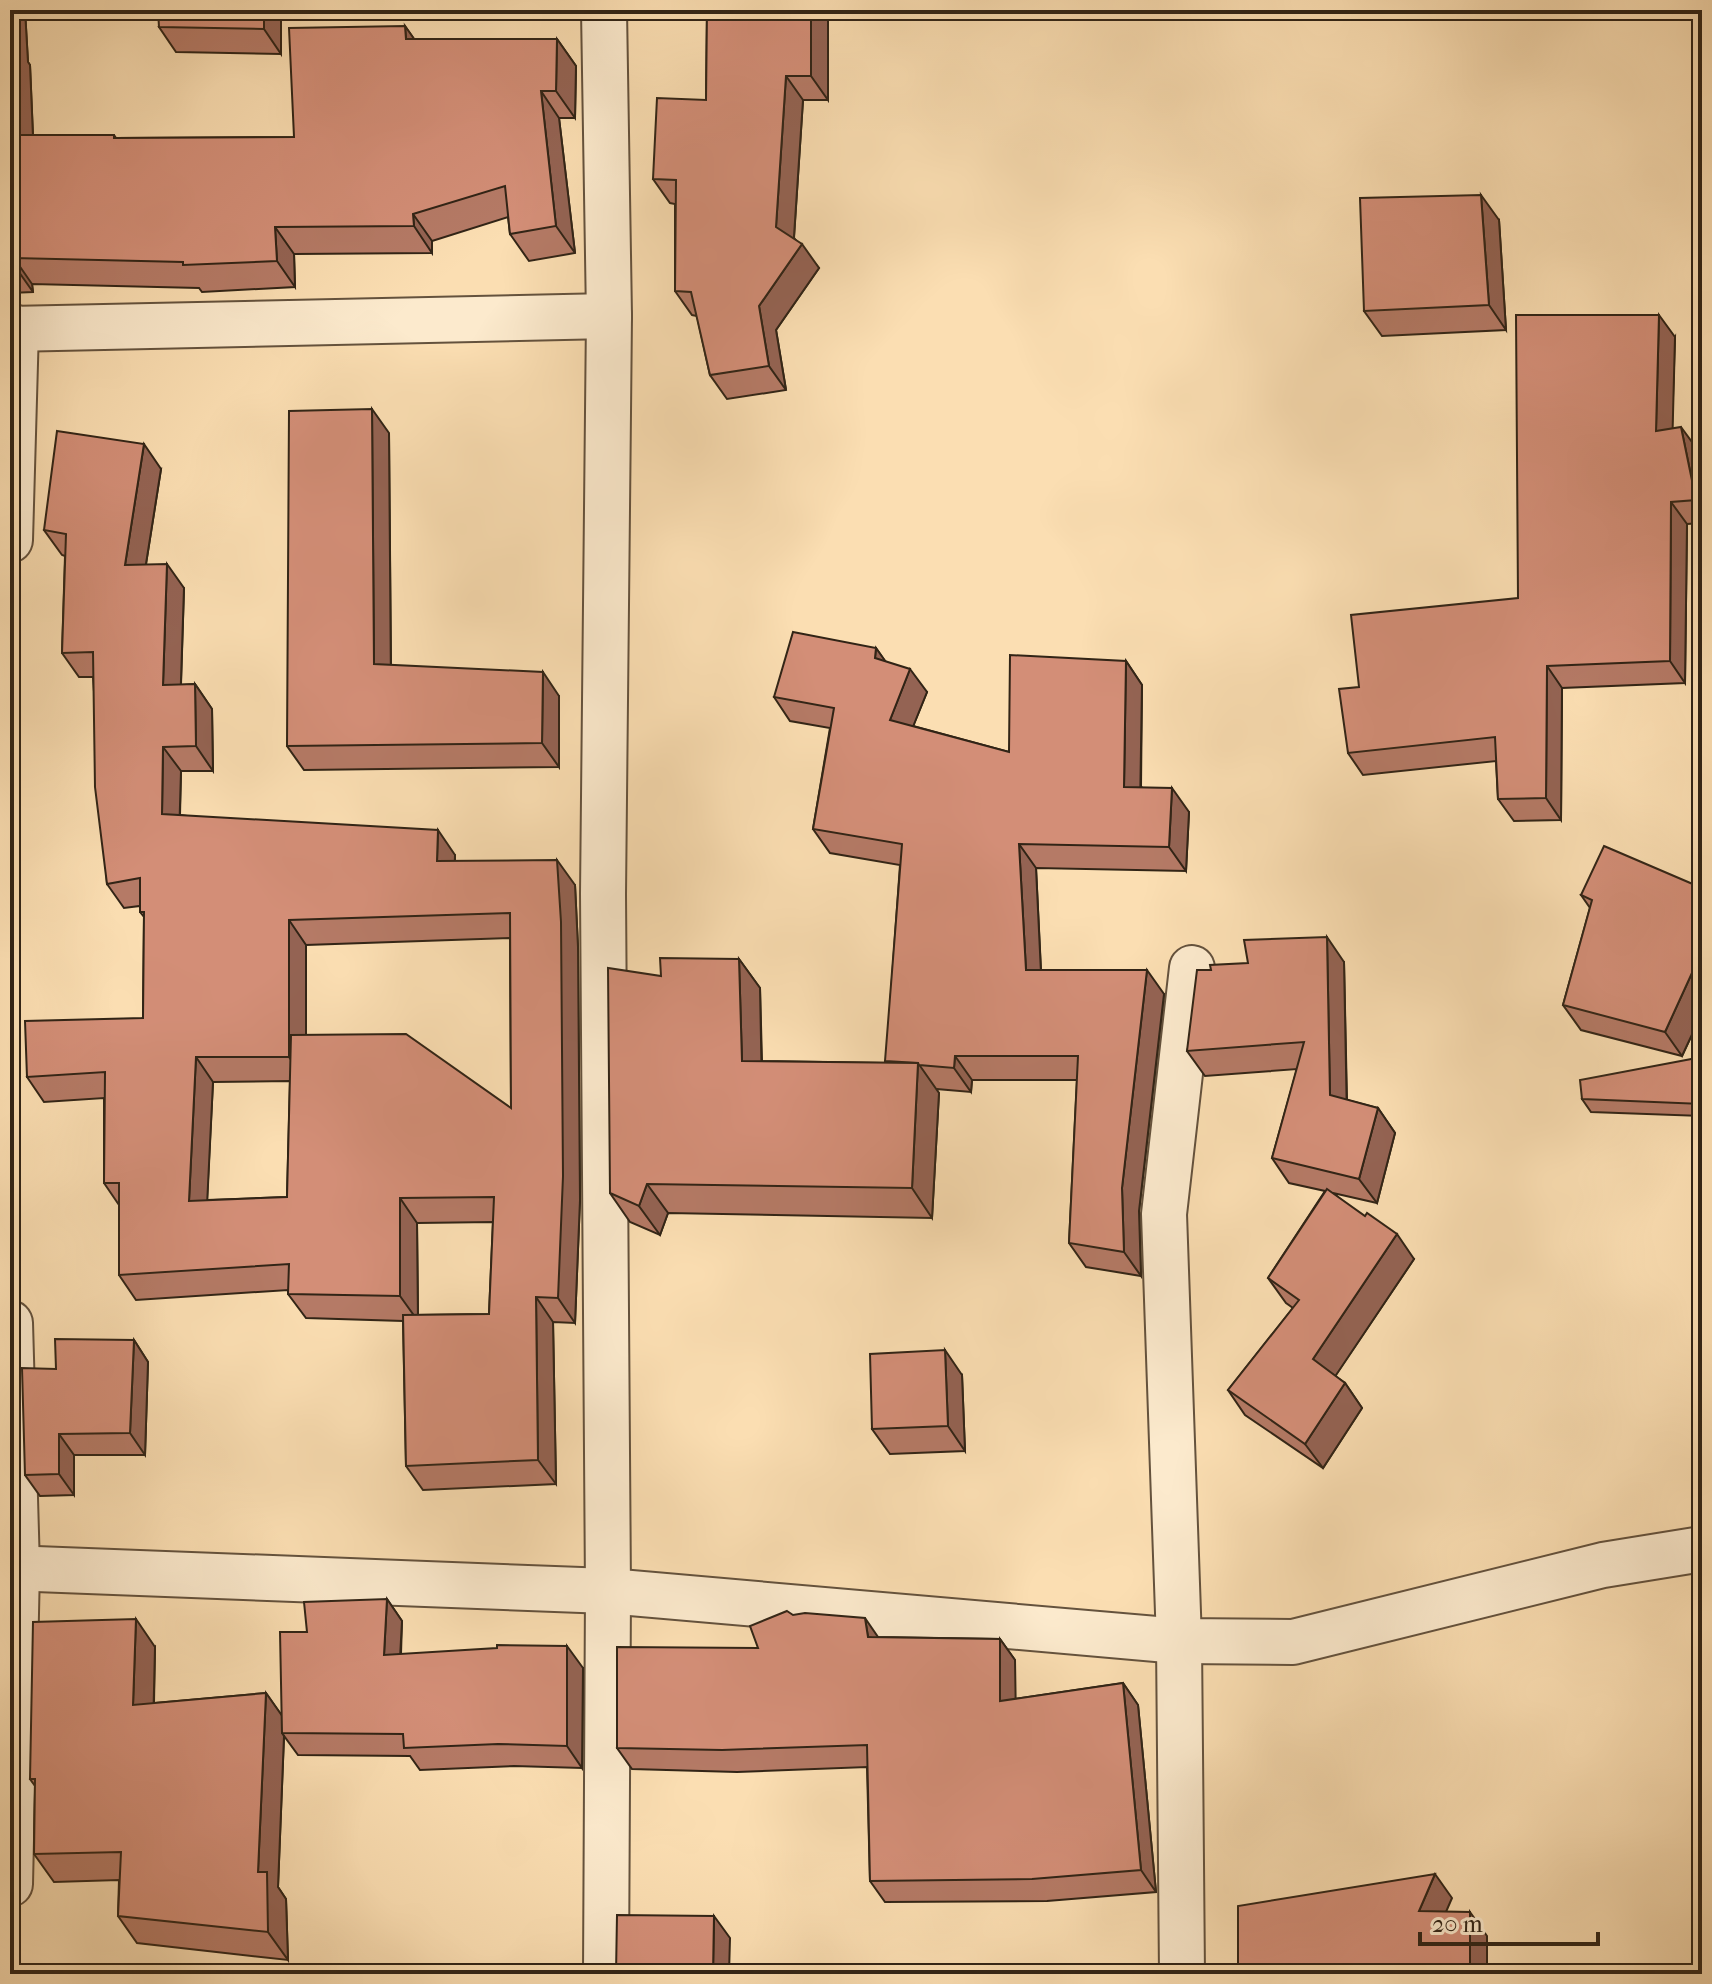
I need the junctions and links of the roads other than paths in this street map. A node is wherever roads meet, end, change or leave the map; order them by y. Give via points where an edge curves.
1 (604, 10) edge
2 (609, 316) junction
3 (13, 328) edge
4 (10, 540) edge
5 (1192, 968) dead end
6 (10, 1323) edge
7 (1702, 1549) edge
8 (13, 1568) edge
9 (608, 1591) junction
10 (1179, 1641) junction
11 (10, 1884) edge
12 (606, 1974) edge
13 (1182, 1974) edge

1 - 2 street
2 - 3 street
2 - 9 street via 603,879
3 - 4 street
5 - 10 street via 1164,1214
6 - 8 street
7 - 10 street via 1603,1565 1293,1642
8 - 9 street
8 - 11 street
9 - 10 street
9 - 12 street
10 - 13 street

